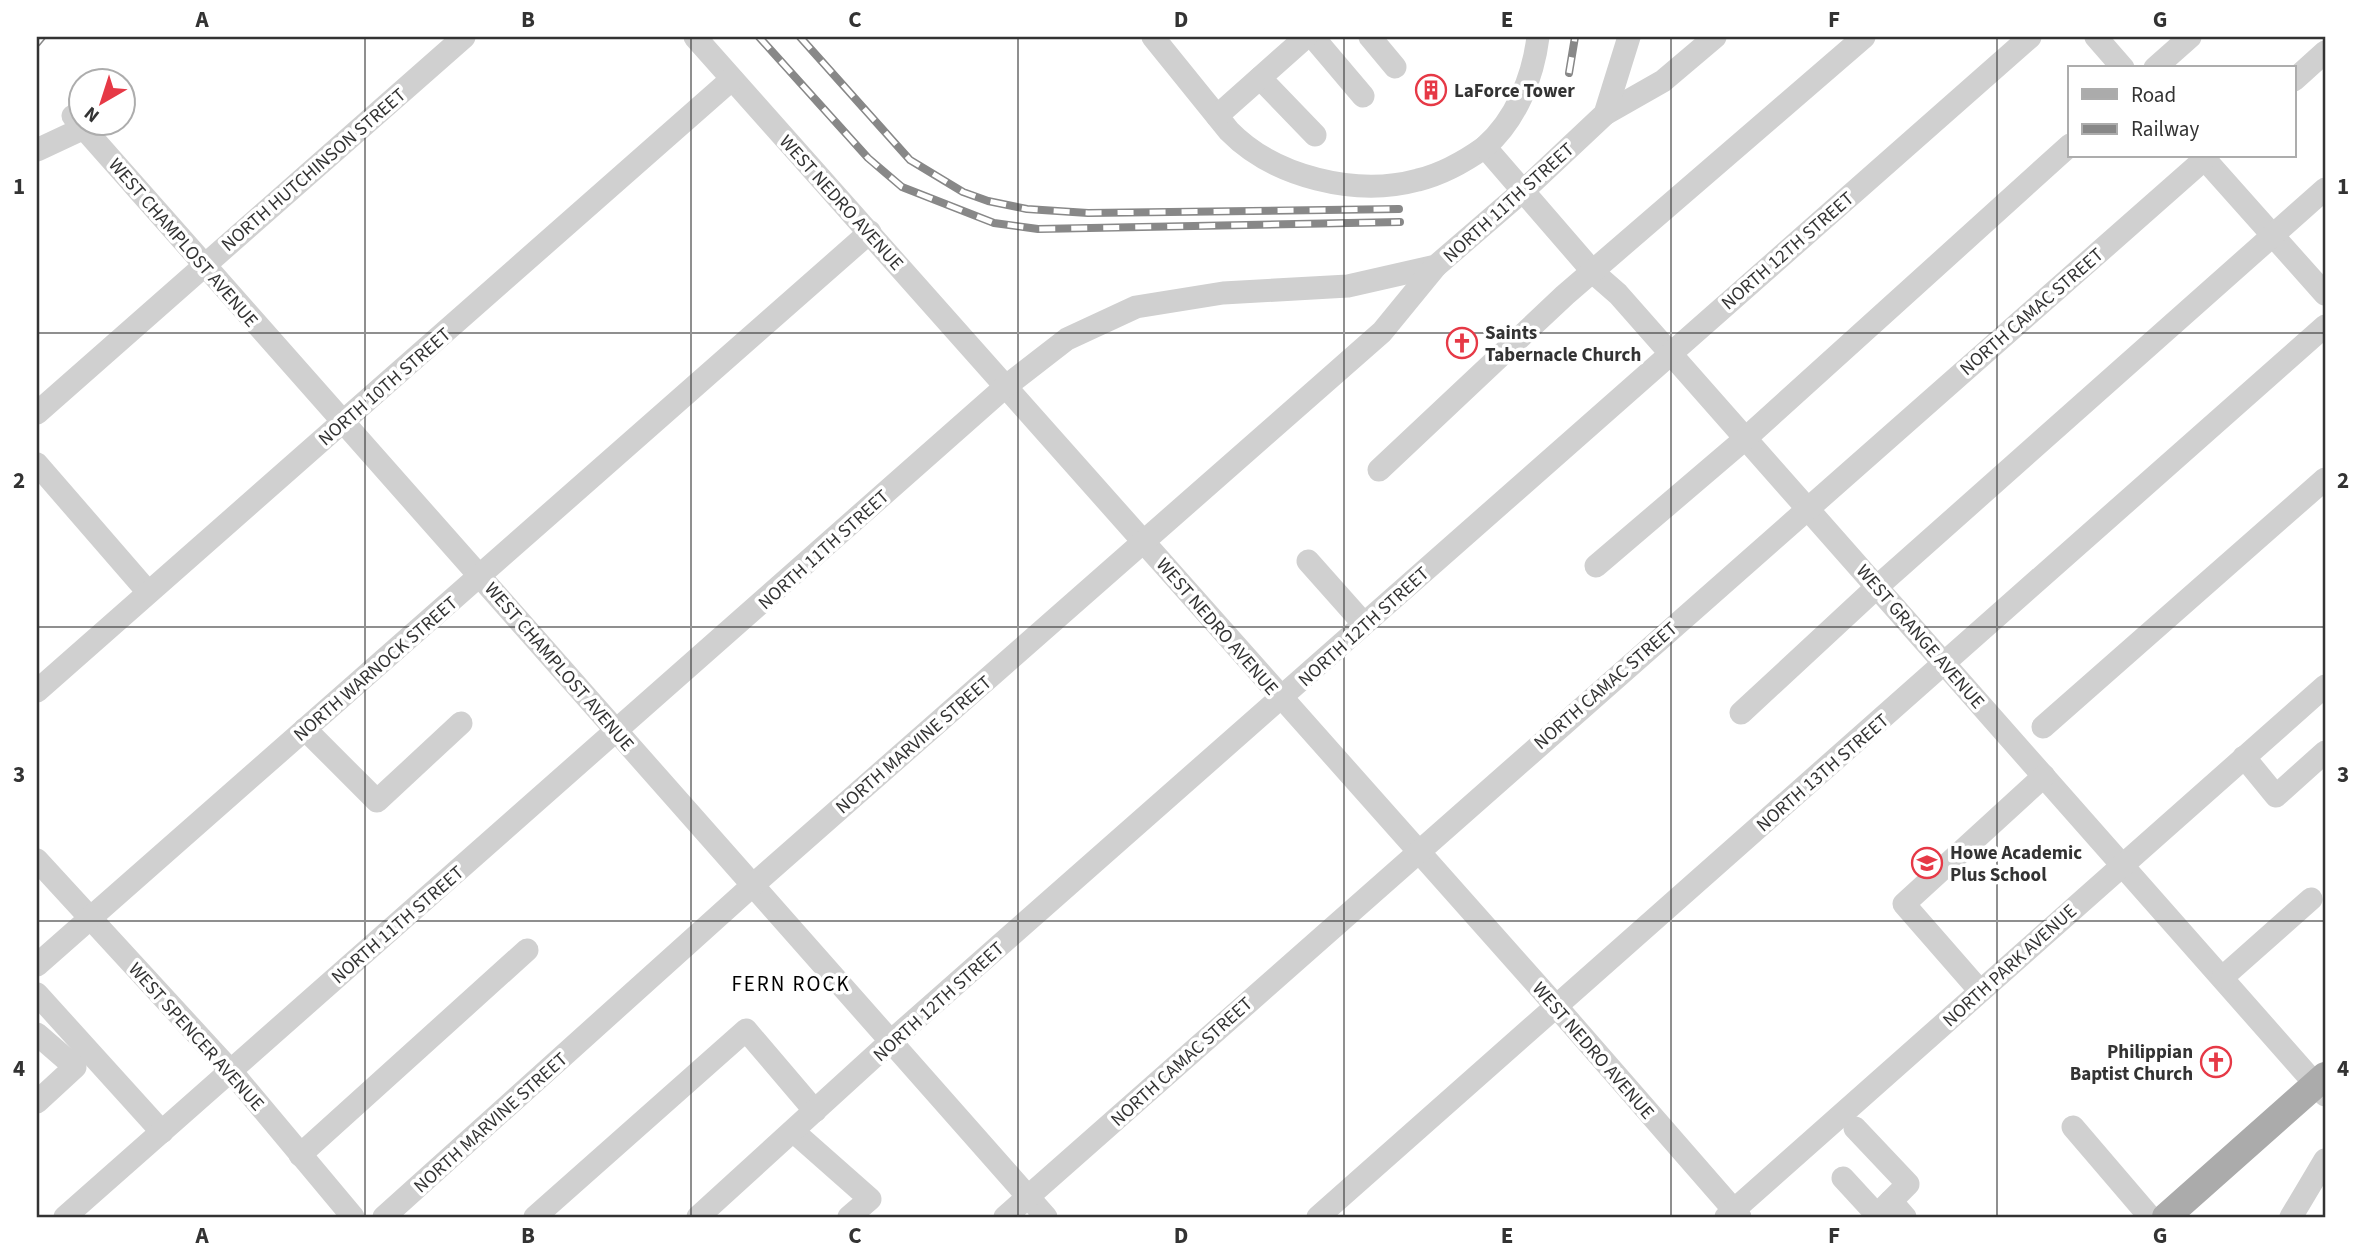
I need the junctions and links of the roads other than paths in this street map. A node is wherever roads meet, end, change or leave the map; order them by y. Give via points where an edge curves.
1 (464, 37) edge
2 (695, 37) edge
3 (1153, 37) edge
4 (1306, 37) edge
5 (1313, 37) edge
6 (1370, 37) edge
7 (1538, 37) edge
8 (1629, 37) edge
9 (1715, 37) edge
10 (1864, 37) edge
11 (2030, 37) edge
12 (2096, 37) edge
13 (2190, 37) edge
14 (2325, 52) edge
15 (2121, 66) edge
16 (2157, 66) edge
17 (1395, 67) dead end
18 (1260, 78) junction
19 (2296, 78) edge
20 (732, 79) junction
21 (1363, 96) dead end
22 (1605, 114) junction
23 (1217, 117) junction
24 (1315, 135) dead end
25 (1485, 147) junction
26 (2068, 147) edge
27 (37, 150) edge
28 (2204, 158) edge
29 (2206, 158) edge
30 (2325, 189) edge
31 (1523, 191) junction
32 (870, 232) junction
33 (2271, 235) junction
34 (204, 266) junction
35 (1436, 266) junction
36 (1594, 273) junction
37 (2325, 294) edge
38 (2325, 326) edge
39 (1670, 353) junction
40 (1005, 387) junction
41 (37, 414) edge
42 (343, 423) junction
43 (1746, 438) junction
44 (37, 464) edge
45 (1380, 470) dead end
46 (2325, 479) edge
47 (1807, 508) junction
48 (1143, 541) junction
49 (1308, 561) dead end
50 (1596, 566) dead end
51 (481, 576) junction
52 (1878, 586) junction
53 (148, 592) junction
54 (1364, 624) junction
55 (1944, 664) junction
56 (2325, 686) edge
57 (37, 691) edge
58 (1281, 698) junction
59 (1741, 713) dead end
60 (461, 723) dead end
61 (2043, 727) dead end
62 (305, 729) junction
63 (617, 731) junction
64 (2244, 757) junction
65 (2322, 761) edge
66 (2044, 776) junction
67 (1418, 851) junction
68 (37, 860) edge
69 (2122, 863) junction
70 (753, 885) junction
71 (2311, 899) dead end
72 (90, 916) junction
73 (527, 950) dead end
74 (37, 965) edge
75 (2223, 977) junction
76 (1980, 990) junction
77 (37, 994) edge
78 (1556, 1006) junction
79 (37, 1034) edge
80 (890, 1042) junction
81 (230, 1070) junction
82 (2322, 1085) edge
83 (37, 1102) edge
84 (815, 1111) junction
85 (2073, 1127) dead end
86 (1855, 1128) dead end
87 (793, 1131) junction
88 (162, 1132) junction
89 (300, 1155) junction
90 (2325, 1160) edge
91 (1843, 1178) dead end
92 (2325, 1190) edge
93 (1028, 1197) junction
94 (1898, 1209) edge
95 (1733, 1215) edge
96 (65, 1217) edge
97 (353, 1217) edge
98 (384, 1217) edge
99 (535, 1217) edge
100 (698, 1217) edge
101 (849, 1217) edge
102 (1005, 1217) edge
103 (1045, 1217) edge
104 (1318, 1217) edge
105 (2150, 1217) edge
106 (2166, 1217) edge
107 (2291, 1217) edge
108 (2299, 1217) edge

1 - 34 street, NORTH HUTCHINSON STREET
2 - 20 street, WEST NEDRO AVENUE
3 - 23 street
4 - 18 street
5 - 21 street
6 - 17 street
7 - 25 street via 1524,89 1506,124
8 - 22 street, NORTH 11TH STREET
9 - 22 street via 1663,81
10 - 36 street
11 - 39 street, NORTH 12TH STREET
12 - 15 street
13 - 16 street
14 - 19 street
18 - 23 street
18 - 24 street
20 - 32 street, WEST NEDRO AVENUE
20 - 42 street, NORTH 10TH STREET
22 - 31 street, NORTH 11TH STREET
23 - 25 street via 1241,144 1264,159 1303,174 1356,185 1418,181 1460,165
25 - 31 street, WEST GRANGE AVENUE
26 - 43 street
27 - 34 street, WEST CHAMPLOST AVENUE via 78,122
28 - 47 street, NORTH CAMAC STREET
29 - 33 street
30 - 33 street
31 - 35 street, NORTH 11TH STREET
31 - 36 street, WEST GRANGE AVENUE
32 - 40 street, WEST NEDRO AVENUE
32 - 51 street, NORTH WARNOCK STREET
33 - 37 street
33 - 52 street
34 - 41 street, NORTH HUTCHINSON STREET
34 - 42 street, WEST CHAMPLOST AVENUE
35 - 40 street, NORTH 11TH STREET via 1348,286 1223,293 1136,307 1067,340
35 - 48 street, NORTH MARVINE STREET via 1382,332
36 - 39 street, WEST GRANGE AVENUE
36 - 45 street
38 - 55 street, NORTH 13TH STREET
39 - 43 street, WEST GRANGE AVENUE
39 - 54 street, NORTH 12TH STREET
40 - 48 street, WEST NEDRO AVENUE
40 - 63 street, NORTH 11TH STREET
42 - 51 street, WEST CHAMPLOST AVENUE
42 - 53 street, NORTH 10TH STREET
43 - 47 street, WEST GRANGE AVENUE
43 - 50 street
44 - 53 street
46 - 61 street
47 - 52 street, WEST GRANGE AVENUE
47 - 67 street, NORTH CAMAC STREET
48 - 58 street, WEST NEDRO AVENUE
48 - 70 street, NORTH MARVINE STREET
49 - 54 street
51 - 62 street, NORTH WARNOCK STREET
51 - 63 street, WEST CHAMPLOST AVENUE
52 - 55 street, WEST GRANGE AVENUE
52 - 59 street
53 - 57 street, NORTH 10TH STREET
54 - 58 street, NORTH 12TH STREET
55 - 66 street, WEST GRANGE AVENUE
55 - 78 street, NORTH 13TH STREET
56 - 64 street, NORTH PARK AVENUE
58 - 67 street, WEST NEDRO AVENUE
58 - 80 street, NORTH 12TH STREET
60 - 62 street via 377,801
62 - 72 street, NORTH WARNOCK STREET
63 - 70 street, WEST CHAMPLOST AVENUE
63 - 81 street, NORTH 11TH STREET
64 - 65 street via 2276,796
64 - 69 street, NORTH PARK AVENUE
66 - 69 street, WEST GRANGE AVENUE
66 - 76 street via 1904,904
67 - 78 street, WEST NEDRO AVENUE
67 - 93 street, NORTH CAMAC STREET
68 - 72 street, WEST SPENCER AVENUE
69 - 75 street, WEST GRANGE AVENUE
69 - 76 street, NORTH PARK AVENUE
70 - 80 street, WEST CHAMPLOST AVENUE
70 - 98 street, NORTH MARVINE STREET
71 - 75 street
72 - 74 street, NORTH WARNOCK STREET
72 - 81 street, WEST SPENCER AVENUE
73 - 89 street
75 - 82 street, WEST GRANGE AVENUE
76 - 95 street, NORTH PARK AVENUE
77 - 88 street
78 - 95 street, WEST NEDRO AVENUE
78 - 104 street, NORTH 13TH STREET
79 - 83 street via 75,1067
80 - 84 street, NORTH 12TH STREET
80 - 93 street, WEST CHAMPLOST AVENUE
81 - 88 street, NORTH 11TH STREET
81 - 89 street, WEST SPENCER AVENUE
82 - 106 main road
84 - 87 street, NORTH 12TH STREET
84 - 99 street via 746,1030
85 - 105 street
86 - 94 street via 1909,1184
87 - 100 street, NORTH 12TH STREET
87 - 101 street via 870,1199
88 - 96 street, NORTH 11TH STREET
89 - 97 street, WEST SPENCER AVENUE
90 - 107 street
91 - 94 street via 1877,1215
92 - 108 street
93 - 102 street, NORTH CAMAC STREET
93 - 103 street, WEST CHAMPLOST AVENUE

